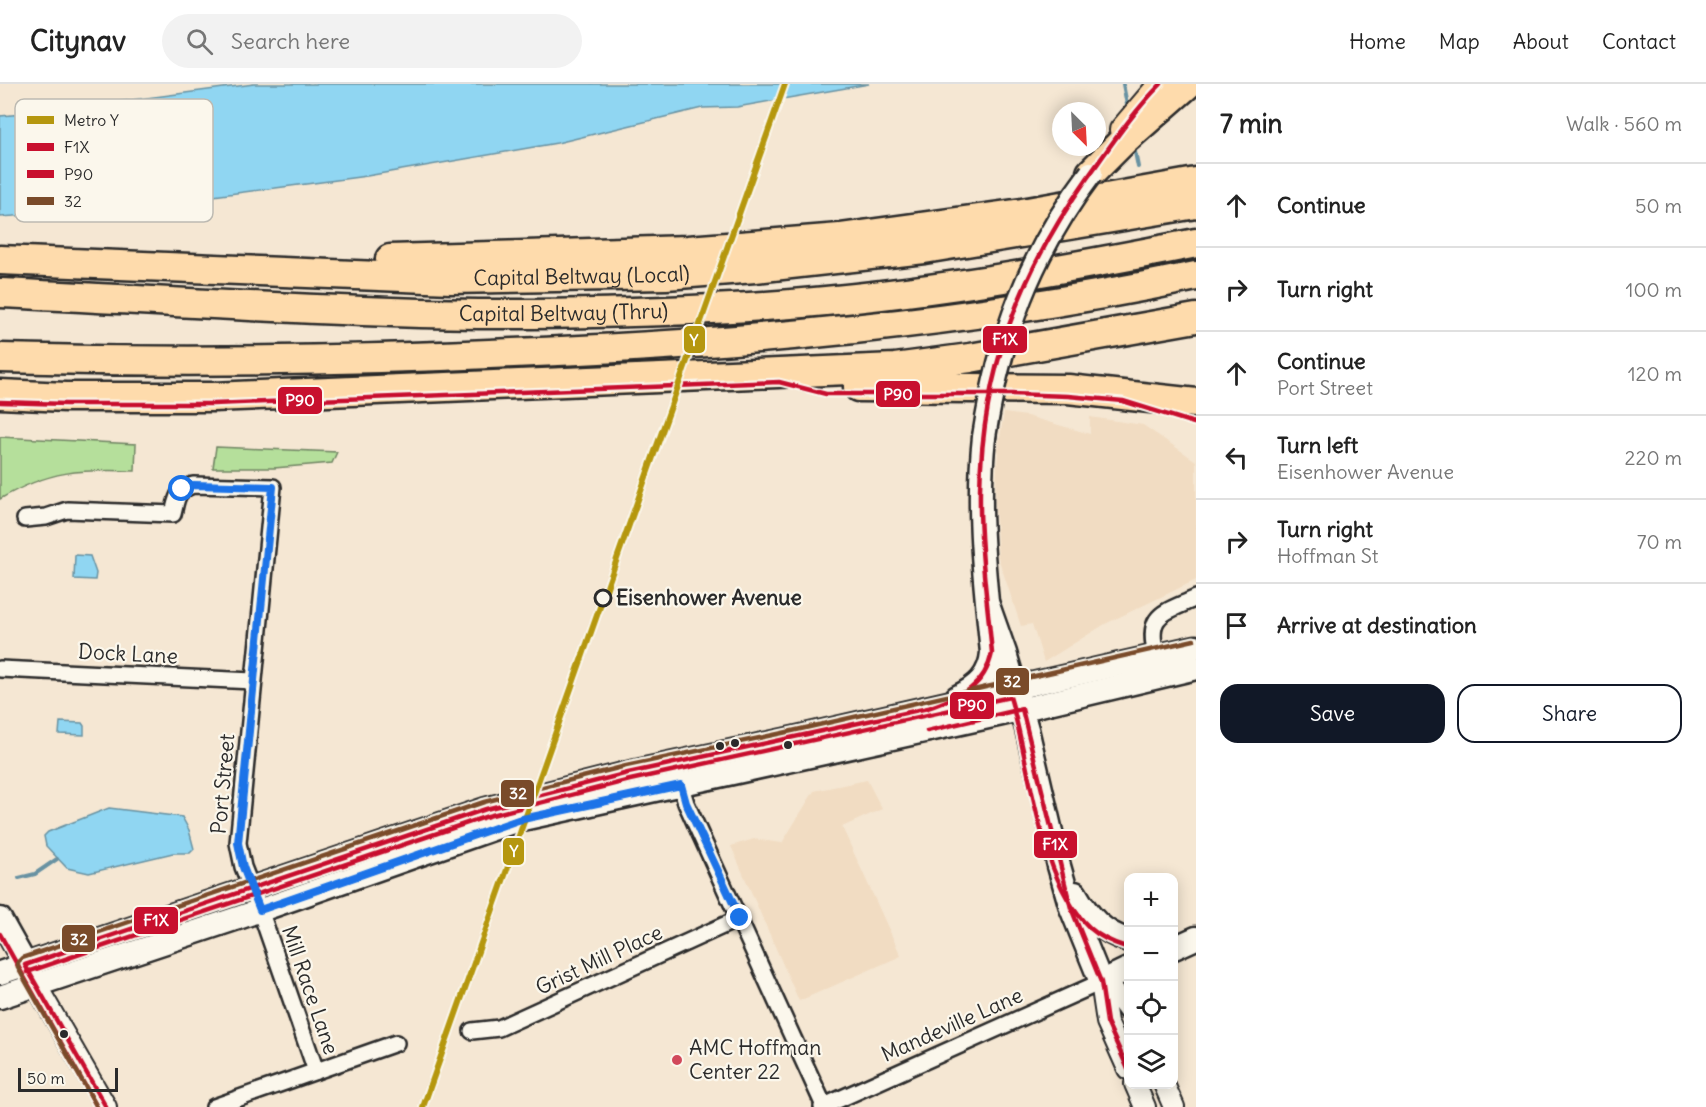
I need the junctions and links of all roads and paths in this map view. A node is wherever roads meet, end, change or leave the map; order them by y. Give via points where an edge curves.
1 (1161, 84) edge
2 (1188, 84) edge
3 (1196, 168) edge
4 (1091, 173) junction
5 (1196, 182) edge
6 (1196, 204) edge
7 (1022, 213) junction
8 (1196, 243) edge
9 (0, 260) edge
10 (165, 268) junction
11 (1196, 276) edge
12 (0, 293) edge
13 (1196, 318) edge
14 (0, 358) edge
15 (780, 374) junction
16 (0, 394) edge
17 (1124, 394) junction
18 (1196, 403) edge
19 (1196, 416) edge
20 (25, 519) dead end
21 (1196, 598) edge
22 (988, 605) junction
23 (1196, 647) edge
24 (1156, 656) junction
25 (1196, 668) edge
26 (0, 669) edge
27 (253, 681) junction
28 (1015, 688) junction
29 (928, 708) junction
30 (1022, 710) junction
31 (675, 763) junction
32 (681, 785) junction
33 (1058, 857) junction
34 (251, 889) junction
35 (260, 910) junction
36 (740, 918) junction
37 (0, 919) edge
38 (1196, 937) edge
39 (1124, 938) edge
40 (1178, 938) edge
41 (1178, 946) edge
42 (25, 965) junction
43 (1124, 971) edge
44 (0, 973) edge
45 (1101, 982) junction
46 (36, 985) junction
47 (0, 997) edge
48 (1124, 1004) edge
49 (472, 1031) dead end
50 (396, 1043) dead end
51 (1124, 1061) edge
52 (316, 1071) junction
53 (1137, 1089) edge
54 (1166, 1089) edge
55 (823, 1106) edge
56 (106, 1107) edge
57 (214, 1107) edge
58 (1145, 1107) edge
59 (1174, 1107) edge

1 - 4 main road
2 - 4 highway
3 - 7 highway
4 - 22 main road, bridge via 1038,255 1011,318 995,373 984,437 980,498
5 - 7 highway
6 - 10 highway, Capital Beltway (Local) via 924,249 666,275 451,279
7 - 10 highway via 840,238 688,250
8 - 12 highway, Capital Beltway (Thru) via 972,282 715,309 540,314 392,312
9 - 10 highway, Capital Beltway (Local)
11 - 14 highway, Capital Beltway (Thru) via 926,320 675,346 317,360
13 - 15 highway via 895,368
15 - 16 highway via 213,397
15 - 17 highway via 827,387 1034,388
17 - 18 highway
17 - 19 highway
20 - 27 street, Port Street via 67,510 173,514 182,489 193,485 273,487
21 - 24 street via 1155,622 1151,635
22 - 28 main road
22 - 29 main road via 992,653 986,676 967,692
23 - 24 main road
24 - 28 main road
25 - 30 main road
26 - 27 street, Dock Lane
27 - 34 street, Port Street via 238,843
28 - 29 main road
28 - 30 main road
29 - 31 main road
30 - 32 main road
30 - 33 main road
31 - 32 street
31 - 34 main road via 486,809
32 - 35 main road via 518,820
32 - 36 street
33 - 39 main road via 1091,918
33 - 45 main road via 1074,918
34 - 35 street, Mill Race Lane
34 - 42 main road
35 - 46 main road
35 - 52 street, Mill Race Lane
36 - 49 street, Grist Mill Place via 499,1028
36 - 55 street
37 - 42 main road
38 - 40 main road
38 - 41 main road
42 - 44 main road
42 - 46 main road
43 - 45 main road
45 - 48 street
45 - 51 street via 1107,1022
45 - 55 street, Mandeville Lane
46 - 47 main road
46 - 56 street
50 - 52 street
52 - 57 street
53 - 58 street
54 - 59 street

